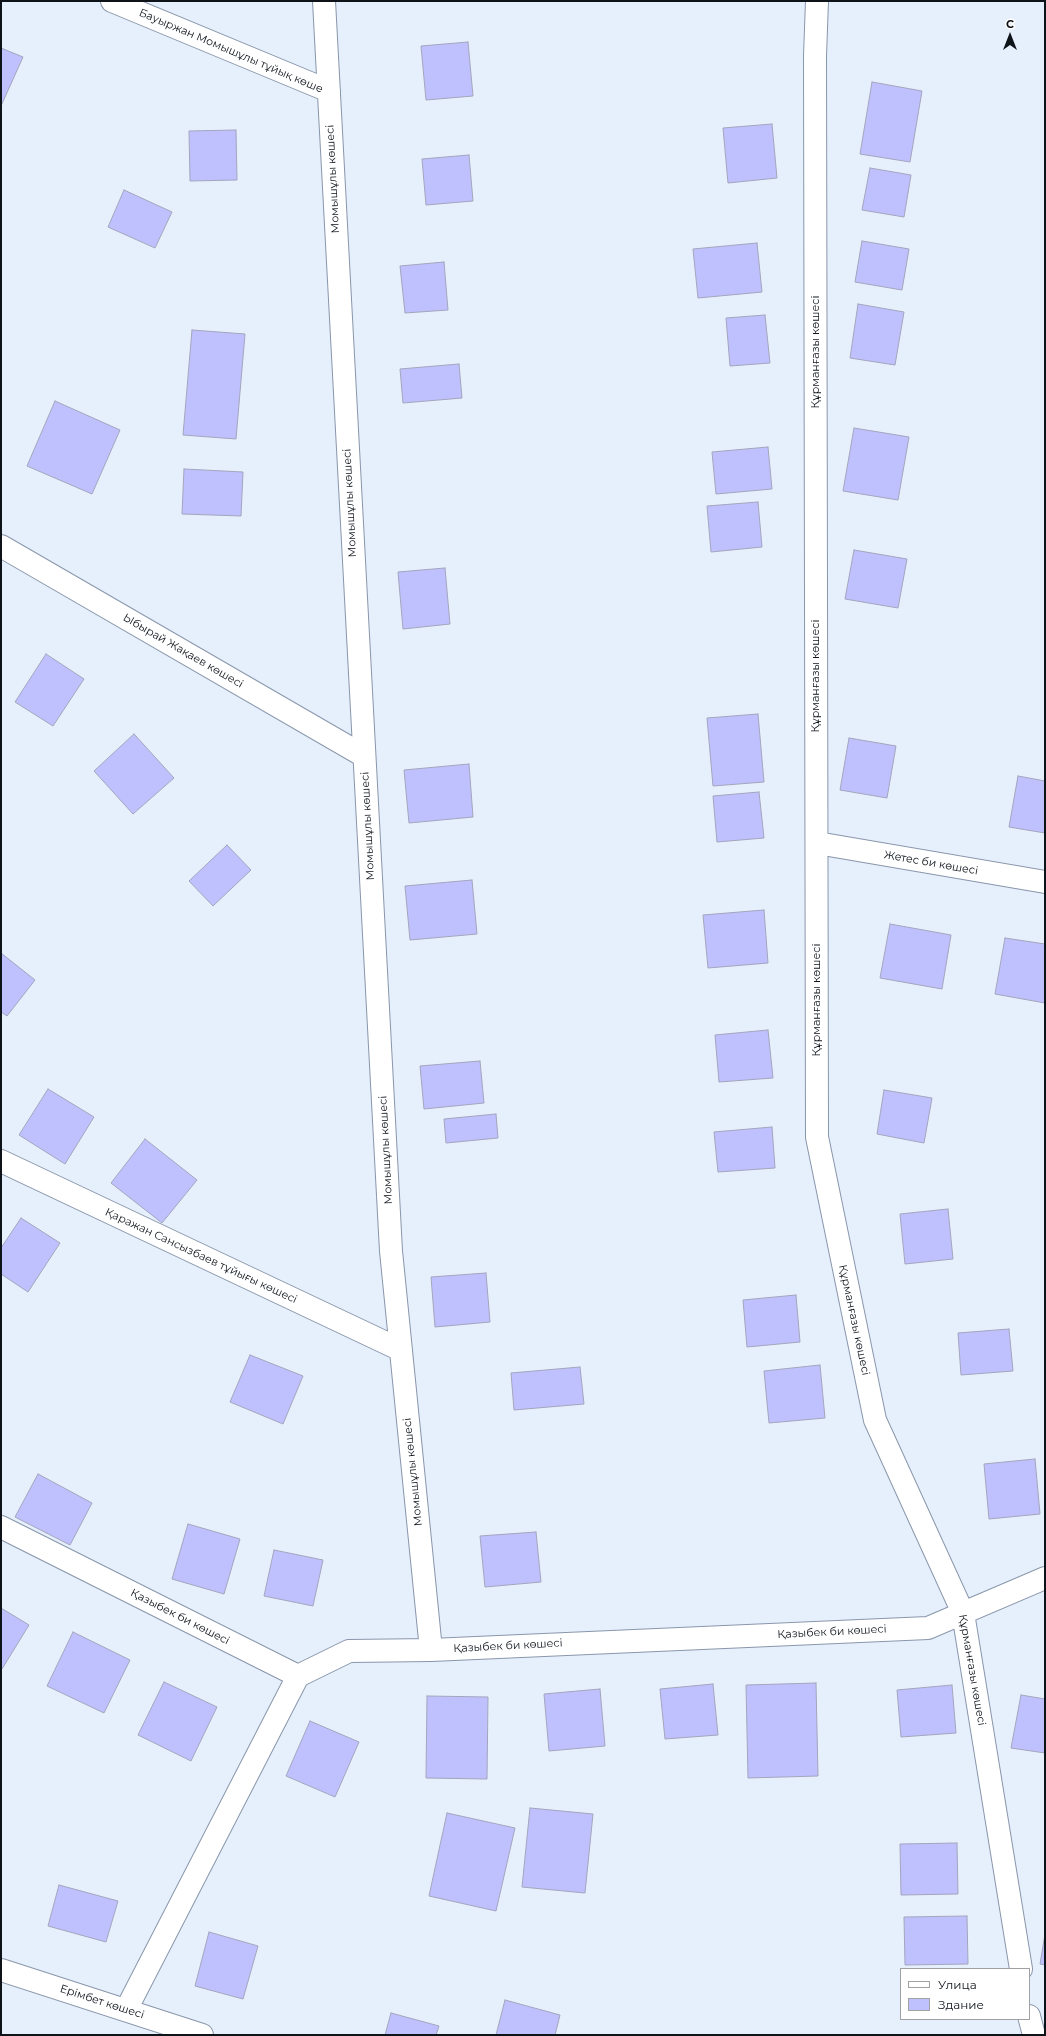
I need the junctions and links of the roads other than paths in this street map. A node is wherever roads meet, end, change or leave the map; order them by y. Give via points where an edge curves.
1 (112, 1) edge
2 (324, 1) edge
3 (817, 1) edge
4 (329, 91) junction
5 (1, 546) edge
6 (364, 756) junction
7 (817, 843) junction
8 (1045, 882) edge
9 (1, 1161) edge
10 (401, 1350) junction
11 (1, 1527) edge
12 (1045, 1578) edge
13 (963, 1613) junction
14 (431, 1650) junction
15 (298, 1676) junction
16 (1021, 1968) edge
17 (1, 1970) edge
18 (126, 2010) junction
19 (1030, 2020) edge
20 (202, 2035) edge
21 (1034, 2035) edge

1 - 4 street, Бауыржан Момышұлы тұйық көше
2 - 4 street, Момышұлы көшесі
3 - 7 street, Құрманғазы көшесі
4 - 6 street, Момышұлы көшесі
5 - 6 street, Ыбырай Жақаев көшесі
6 - 10 street, Момышұлы көшесі via 391,1251
7 - 8 street, Жетес би көшесі
7 - 13 street, Құрманғазы көшесі via 817,1137 875,1420
9 - 10 street, Қаражан Сансызбаев тұйығы көшесі
10 - 14 street, Момышұлы көшесі
11 - 15 street, Қазыбек би көшесі
12 - 13 street, Қазыбек би көшесі
13 - 14 street, Қазыбек би көшесі via 928,1628
13 - 16 street, Құрманғазы көшесі
14 - 15 street, Қазыбек би көшесі via 349,1651
15 - 18 street
17 - 18 street, Ерімбет көшесі
18 - 20 street, Ерімбет көшесі
19 - 21 street

